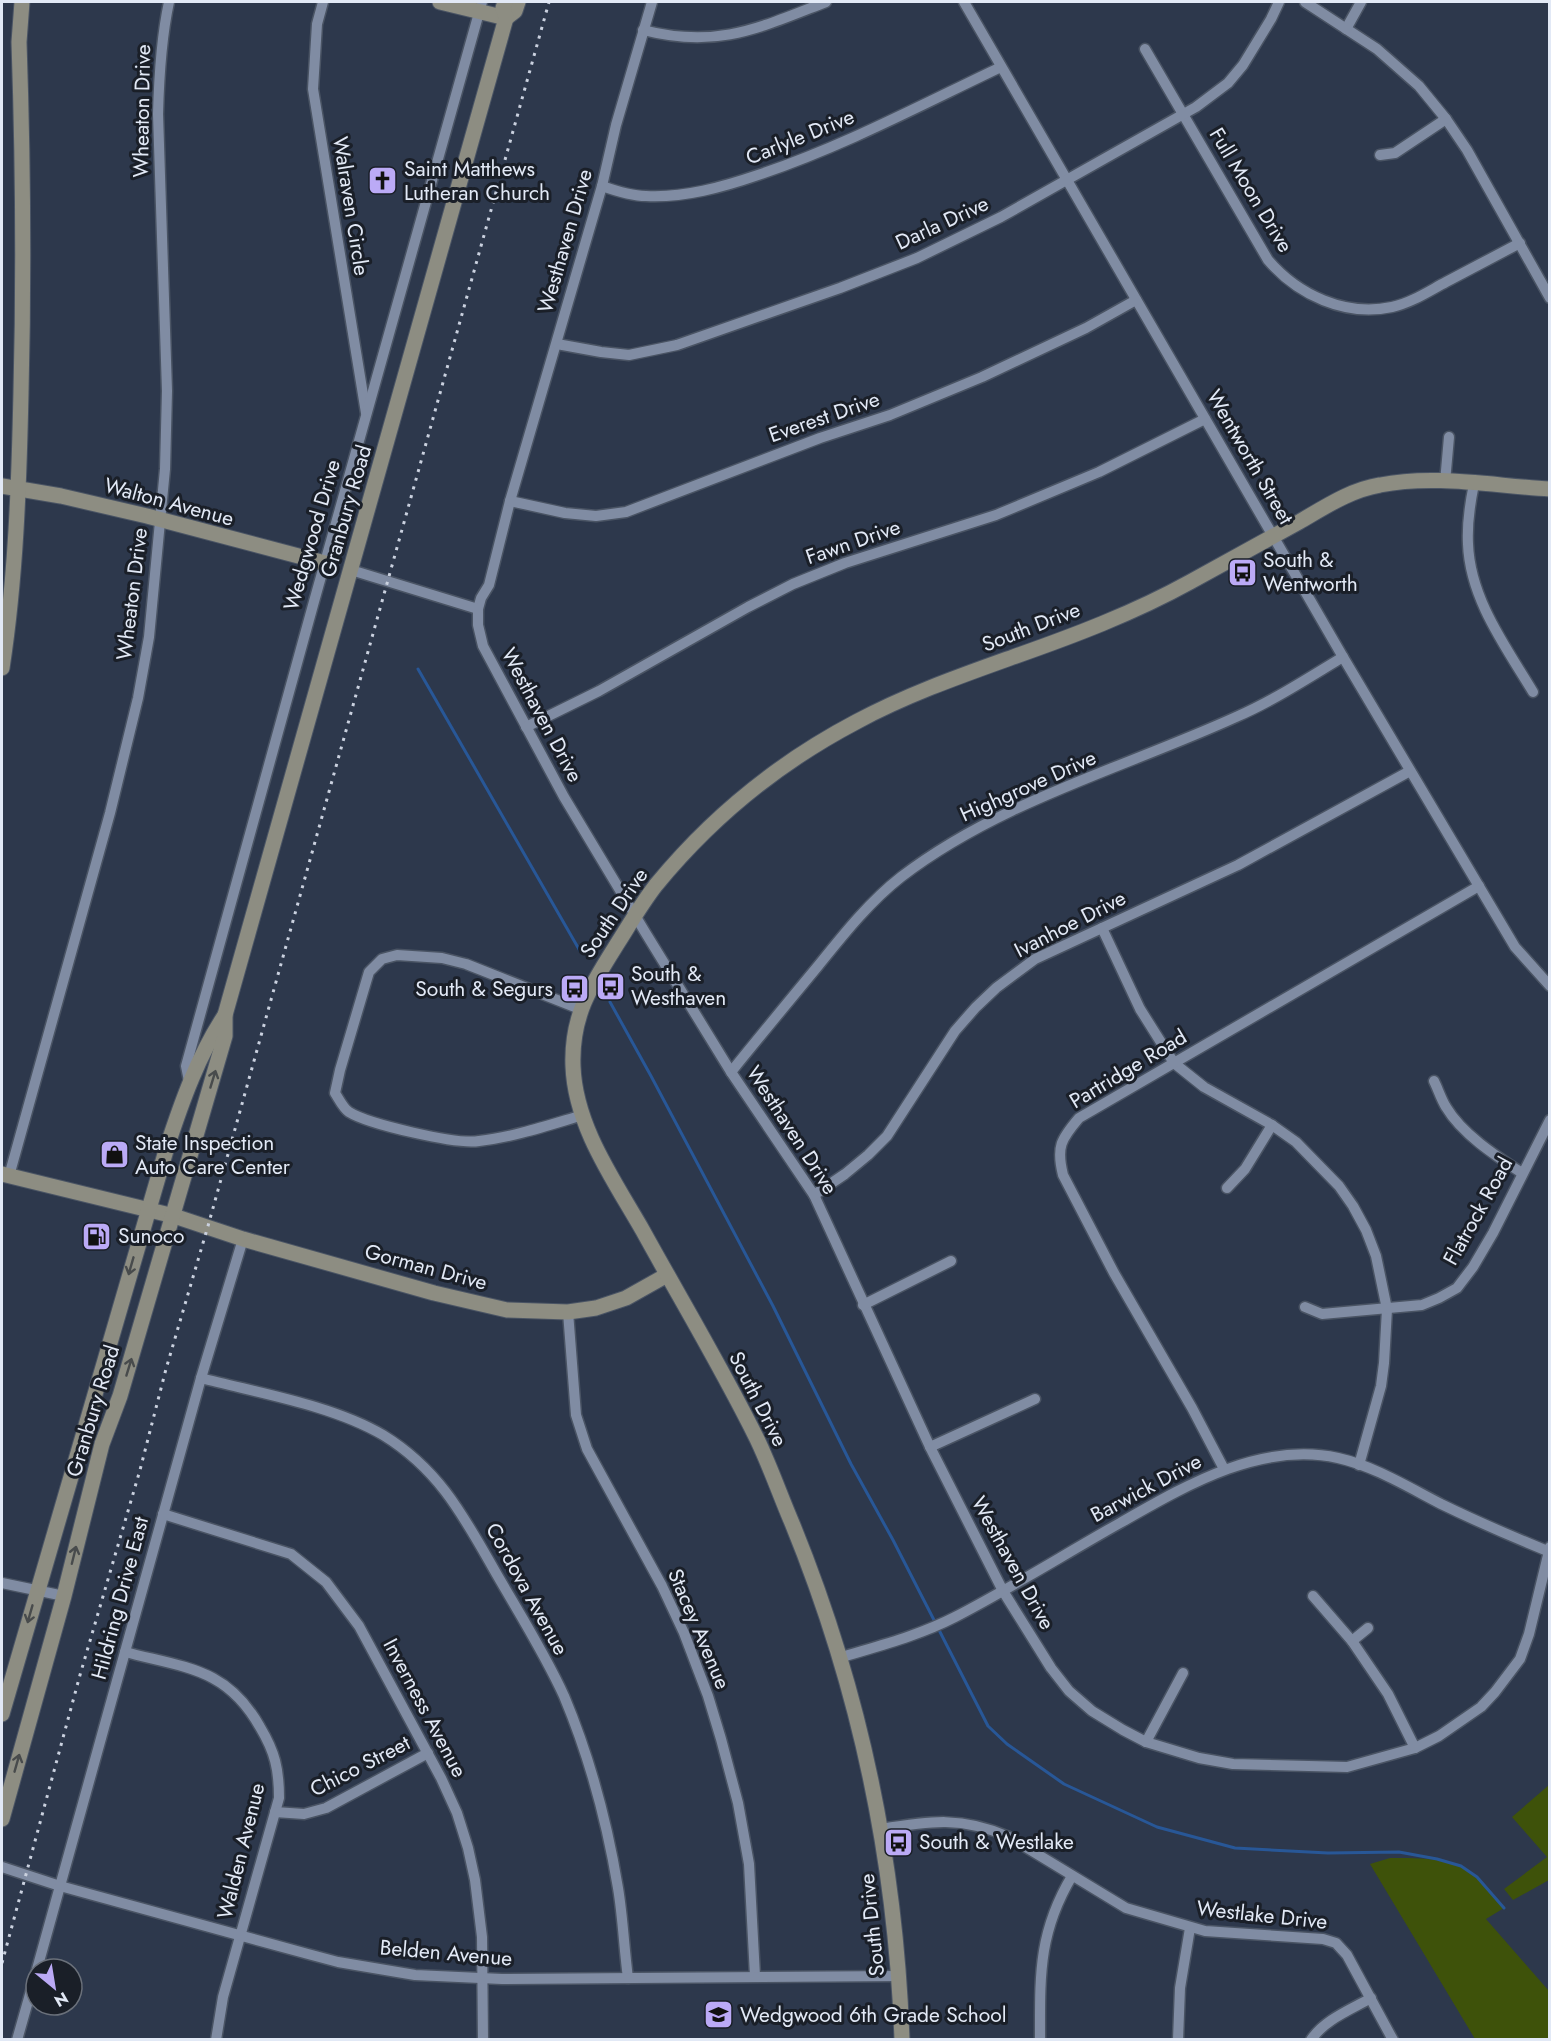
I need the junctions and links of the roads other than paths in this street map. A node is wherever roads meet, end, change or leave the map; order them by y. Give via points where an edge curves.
1 (22, 2) edge
2 (169, 2) edge
3 (323, 2) edge
4 (440, 2) edge
5 (505, 2) edge
6 (518, 2) edge
7 (651, 2) edge
8 (826, 2) edge
9 (964, 2) edge
10 (1279, 2) edge
11 (1305, 2) edge
12 (1361, 2) edge
13 (480, 7) edge
14 (506, 18) junction
15 (1346, 29) junction
16 (644, 30) junction
17 (1145, 49) dead end
18 (1001, 67) junction
19 (1183, 114) junction
20 (1446, 119) junction
21 (1380, 155) dead end
22 (1066, 180) junction
23 (602, 186) junction
24 (1520, 243) junction
25 (1550, 298) edge
26 (1136, 300) junction
27 (557, 344) junction
28 (366, 416) junction
29 (1205, 419) junction
30 (1449, 437) dead end
31 (1445, 482) junction
32 (1474, 484) junction
33 (2, 486) edge
34 (18, 489) junction
35 (1550, 489) edge
36 (510, 501) junction
37 (161, 520) junction
38 (1273, 536) junction
39 (325, 562) junction
40 (351, 570) junction
41 (478, 609) junction
42 (1343, 657) junction
43 (2, 668) edge
44 (1533, 692) dead end
45 (526, 727) junction
46 (1410, 771) junction
47 (1479, 886) junction
48 (635, 915) junction
49 (1102, 928) junction
50 (1550, 986) edge
51 (580, 1009) junction
52 (225, 1015) junction
53 (1174, 1063) junction
54 (731, 1072) junction
55 (189, 1080) junction
56 (1434, 1081) dead end
57 (583, 1115) junction
58 (1550, 1119) edge
59 (1272, 1125) junction
60 (186, 1169) junction
61 (1522, 1173) junction
62 (5, 1175) edge
63 (1227, 1188) dead end
64 (814, 1195) junction
65 (147, 1208) junction
66 (174, 1216) junction
67 (243, 1239) junction
68 (951, 1262) dead end
69 (667, 1275) junction
70 (863, 1305) junction
71 (1305, 1307) dead end
72 (1387, 1309) junction
73 (568, 1312) junction
74 (201, 1378) junction
75 (1035, 1399) dead end
76 (930, 1448) junction
77 (1359, 1465) junction
78 (1224, 1469) junction
79 (163, 1514) junction
80 (1549, 1550) edge
81 (2, 1583) edge
82 (37, 1590) junction
83 (1003, 1592) junction
84 (64, 1596) junction
85 (1313, 1596) dead end
86 (1368, 1628) dead end
87 (1352, 1641) junction
88 (125, 1652) junction
89 (839, 1658) junction
90 (1184, 1673) dead end
91 (2, 1714) edge
92 (1146, 1743) junction
93 (1415, 1748) junction
94 (428, 1753) junction
95 (275, 1812) junction
96 (2, 1819) edge
97 (881, 1829) junction
98 (2, 1867) edge
99 (1072, 1876) junction
100 (60, 1886) junction
101 (1190, 1928) junction
102 (240, 1935) junction
103 (40, 1957) edge
104 (755, 1976) junction
105 (900, 1976) junction
106 (483, 1978) junction
107 (628, 1978) junction
108 (1371, 1998) junction
109 (24, 2017) edge
110 (18, 2040) edge
111 (216, 2040) edge
112 (483, 2040) edge
113 (902, 2040) edge
114 (1040, 2040) edge
115 (1178, 2040) edge
116 (1311, 2040) edge
117 (1393, 2040) edge

1 - 34 street via 19,42 24,310
2 - 37 street, Wheaton Drive via 163,29 158,114 167,391
3 - 28 street, Walraven Circle via 317,24 313,89
4 - 13 street
5 - 14 street, Granbury Road
6 - 14 street, Granbury Road via 515,12
7 - 16 street, Westhaven Drive
8 - 16 street via 731,35 699,38
9 - 18 street, Wentworth Street
10 - 19 street, Darla Drive via 1243,65 1228,83
11 - 15 street
12 - 15 street
13 - 14 street
13 - 28 street, Wedgwood Drive
14 - 40 street, Granbury Road
15 - 20 street via 1377,49 1419,86
16 - 23 street, Westhaven Drive
17 - 19 street, Full Moon Drive
18 - 22 street, Wentworth Street
18 - 23 street, Carlyle Drive via 846,141 746,180 681,195 657,196
19 - 22 street, Darla Drive
19 - 24 street, Full Moon Drive via 1269,260 1294,286 1329,303 1344,308 1392,307 1417,298
20 - 21 street via 1395,153
20 - 24 street
22 - 26 street, Wentworth Street
22 - 27 street, Darla Drive via 917,258 676,345 629,355
23 - 27 street, Westhaven Drive
24 - 25 street
26 - 29 street, Wentworth Street
26 - 36 street, Everest Drive via 962,386 626,512 596,516
27 - 36 street, Westhaven Drive
28 - 39 street, Wedgwood Drive
29 - 38 street, Wentworth Street
29 - 45 street, Fawn Drive via 1099,472 1006,511 845,563 793,584
30 - 31 street
31 - 32 street, South Drive
31 - 38 street, South Drive via 1409,481 1375,486 1342,498
32 - 35 street, South Drive
32 - 44 street via 1468,544 1474,580 1494,626
33 - 34 street, Walton Avenue
34 - 37 street, Walton Avenue
34 - 43 street
36 - 41 street, Westhaven Drive via 489,585
37 - 39 street, Walton Avenue
37 - 62 street, Wheaton Drive via 149,637 138,698 110,813
38 - 42 street, Wentworth Street
38 - 48 street, South Drive via 1123,614 903,699 823,741 754,788 723,816 680,857
39 - 55 street, Wedgwood Drive via 186,1066
40 - 41 street
40 - 52 street, Granbury Road
41 - 45 street, Westhaven Drive via 483,646
42 - 46 street, Wentworth Street
42 - 54 street, Highgrove Drive via 1238,717 992,819 948,844 877,898
45 - 48 street, Westhaven Drive
46 - 47 street, Wentworth Street
46 - 49 street, Ivanhoe Drive via 1238,865
47 - 50 street, Wentworth Street via 1515,947
47 - 53 street, Partridge Road
48 - 51 street, South Drive
48 - 54 street, Westhaven Drive
49 - 53 street via 1140,1009
49 - 64 street, Ivanhoe Drive via 1035,959 996,988 955,1031 887,1136
51 - 57 street, South Drive via 573,1063
51 - 57 street via 466,964 397,955 382,959 369,972 335,1093 346,1111 361,1118 461,1142 510,1135
52 - 55 street, Granbury Road
60 -> 52 street, Granbury Road via 225,1036
53 - 59 street via 1204,1087
53 - 78 street, Partridge Road via 1079,1118 1060,1144 1059,1160 1114,1273
54 - 64 street, Westhaven Drive
55 - 60 street via 196,1103 185,1142
55 - 65 street, Granbury Road
56 - 61 street via 1453,1118 1488,1150
57 - 69 street, South Drive via 597,1149
58 - 61 street, Flatrock Road
59 - 63 street via 1245,1169
59 - 72 street via 1302,1148 1353,1206 1376,1256
60 - 66 street, Granbury Road
61 - 72 street, Flatrock Road via 1493,1233 1456,1288 1422,1305
62 - 65 street, Gorman Drive
64 - 70 street, Westhaven Drive
65 - 66 street, Gorman Drive
65 -> 82 street, Granbury Road
66 - 67 street, Gorman Drive
84 -> 66 street, Granbury Road via 102,1444
67 - 73 street, Gorman Drive via 479,1304 507,1310
67 - 74 street, Hildring Drive East
68 - 70 street
69 - 73 street, Gorman Drive via 626,1298
69 - 89 street, South Drive via 759,1443 817,1587
70 - 76 street, Westhaven Drive
71 - 72 street, Flatrock Road via 1322,1314
72 - 77 street via 1381,1386
73 - 104 street, Stacey Avenue via 576,1415 587,1449 684,1633 721,1739 749,1864
74 - 79 street, Hildring Drive East
74 - 107 street, Cordova Avenue via 320,1408 382,1434 413,1456 458,1507 540,1649 563,1695 592,1774 619,1891
75 - 76 street
76 - 83 street, Westhaven Drive
77 - 78 street, Barwick Drive via 1314,1455 1280,1456
77 - 80 street, Barwick Drive
78 - 83 street, Barwick Drive via 1189,1484
79 - 88 street, Hildring Drive East
79 - 94 street, Inverness Avenue via 291,1554 326,1582 359,1626
80 - 93 street, Westhaven Drive via 1520,1659 1481,1707
81 - 82 street
82 - 84 street
82 -> 91 street, Granbury Road
83 - 89 street, Barwick Drive via 920,1632
83 - 92 street, Westhaven Drive via 1069,1691 1092,1711
96 -> 84 street, Granbury Road
85 - 87 street
86 - 87 street
87 - 93 street via 1389,1694
88 - 95 street, Walden Avenue via 205,1674 243,1700 276,1760 279,1788
88 - 100 street, Hildring Drive East
89 - 97 street, South Drive
90 - 92 street
92 - 93 street, Westhaven Drive via 1233,1764 1327,1768 1347,1767
94 - 95 street, Chico Street via 326,1808 304,1814
94 - 106 street, Inverness Avenue via 457,1813 476,1880
95 - 102 street, Walden Avenue
97 - 99 street, Westlake Drive via 953,1822 990,1828
97 - 105 street, South Drive
98 - 100 street, Belden Avenue
99 - 101 street, Westlake Drive via 1126,1908
99 - 114 street via 1046,1933
100 - 102 street, Belden Avenue
100 - 103 street, Hildring Drive East
101 - 108 street, Westlake Drive via 1335,1943 1347,1954
101 - 115 street via 1180,1988
102 - 106 street, Belden Avenue via 338,1962 415,1975
102 - 111 street, Walden Avenue
104 - 105 street, Belden Avenue
104 - 107 street, Belden Avenue
105 - 113 street, South Drive
106 - 107 street, Belden Avenue
106 - 112 street, Inverness Avenue
108 - 116 street via 1319,2029
108 - 117 street, Westlake Drive
109 - 110 street

